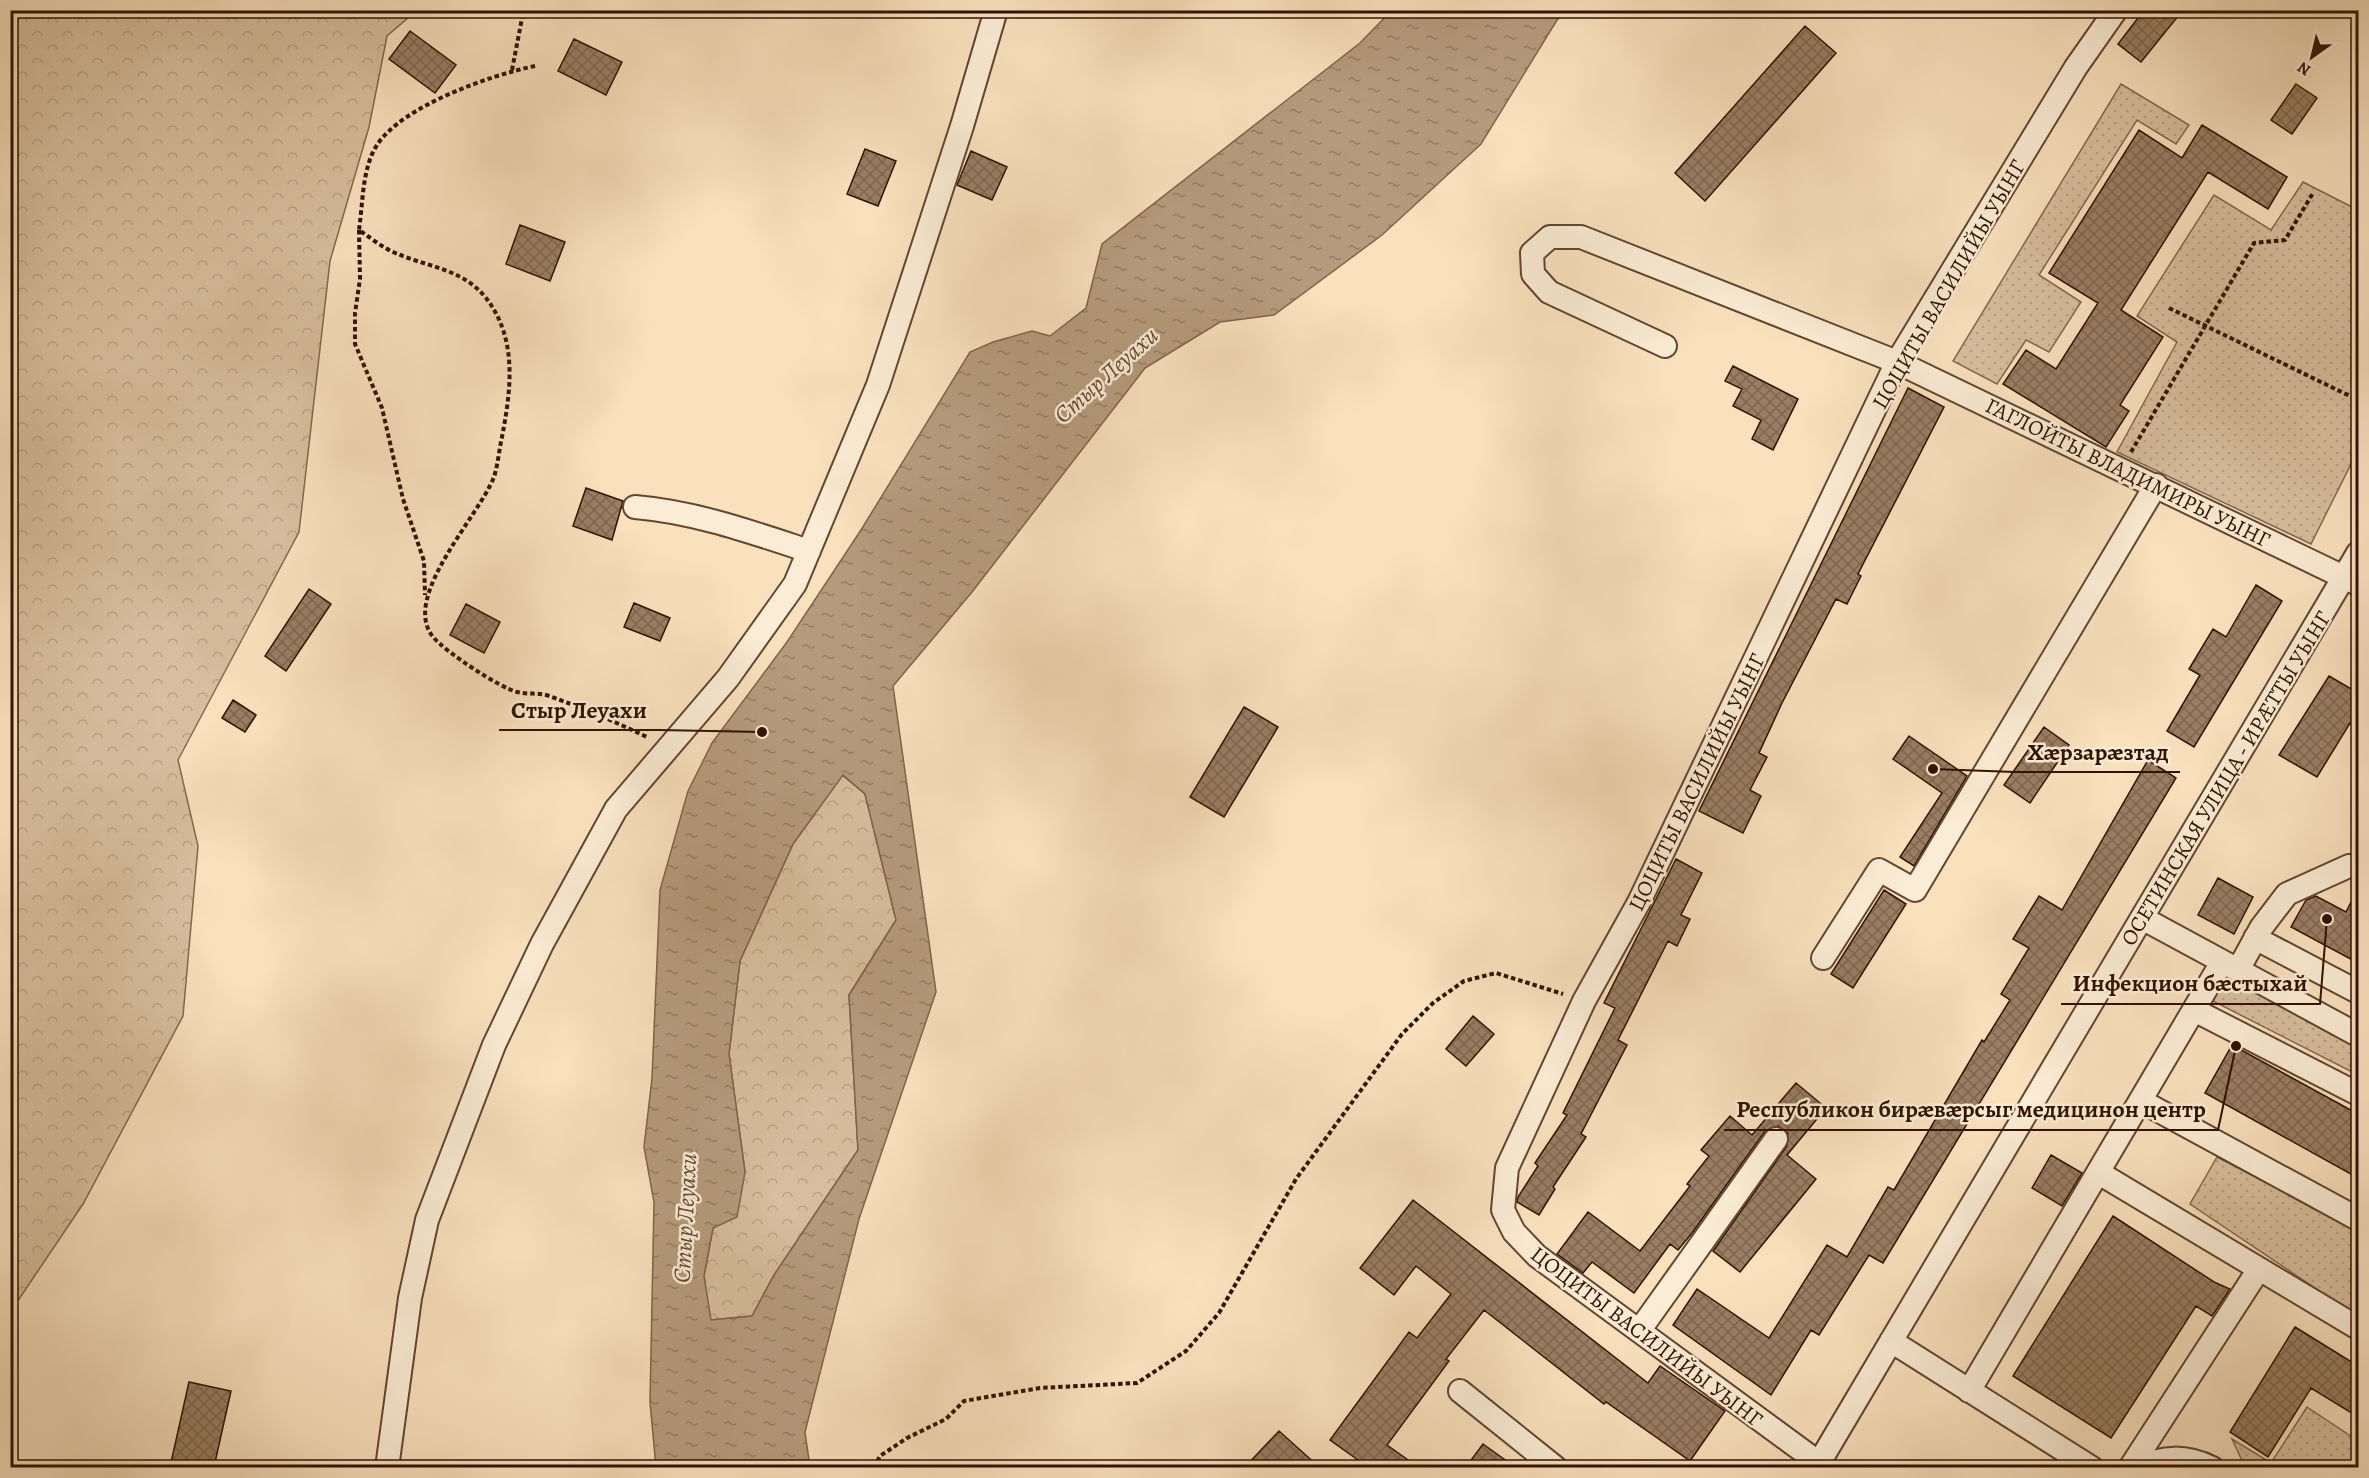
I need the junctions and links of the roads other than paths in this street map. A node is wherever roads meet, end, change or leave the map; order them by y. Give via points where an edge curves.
1 (996, 10) edge
2 (2116, 10) edge
3 (1665, 346) dead end
4 (1897, 362) junction
5 (2156, 484) junction
6 (635, 507) dead end
7 (809, 551) junction
8 (2358, 553) edge
9 (2351, 580) edge
10 (2358, 866) edge
11 (2142, 918) junction
12 (2255, 938) junction
13 (1823, 958) dead end
14 (2230, 966) junction
15 (2358, 992) edge
16 (2194, 1010) junction
17 (2358, 1035) edge
18 (2358, 1095) edge
19 (2141, 1101) junction
20 (1776, 1139) dead end
21 (2099, 1173) junction
22 (2358, 1219) edge
23 (2259, 1269) junction
24 (2358, 1328) edge
25 (1639, 1331) junction
26 (1891, 1341) junction
27 (1969, 1390) junction
28 (1460, 1391) dead end
29 (1818, 1465) edge
30 (387, 1467) edge
31 (1556, 1467) edge
32 (2092, 1467) edge
33 (2130, 1467) edge
34 (2137, 1467) edge
35 (2212, 1467) edge

1 - 7 street via 878,385
2 - 4 street, ЦОЦИТЫ ВАСИЛИЙЫ УЫНГ via 2076,67
3 - 4 street, ГАГЛОЙТЫ ВЛАДИМИРЫ УЫНГ via 1549,292 1533,274 1532,253 1550,237 1581,237
4 - 5 street, ГАГЛОЙТЫ ВЛАДИМИРЫ УЫНГ
4 - 25 street, ЦОЦИТЫ ВАСИЛИЙЫ УЫНГ via 1639,902 1584,1001 1507,1168 1503,1210 1514,1232 1537,1256
5 - 9 street, ГАГЛОЙТЫ ВЛАДИМИРЫ УЫНГ
5 - 13 street via 1915,890 1879,870
6 - 7 street via 675,510
7 - 30 street via 795,584 741,659 616,809 542,944 494,1045 427,1220 410,1298
8 - 9 street, ОСЕТИНСКАЯ УЛИЦА - ИРÆТТЫ УЫНГ
9 - 11 street, ОСЕТИНСКАЯ УЛИЦА - ИРÆТТЫ УЫНГ
10 - 12 street via 2349,866 2287,894
11 - 14 street
11 - 26 street, ОСЕТИНСКАЯ УЛИЦА - ИРÆТТЫ УЫНГ
12 - 14 street
12 - 15 street
14 - 16 street
14 - 17 street
16 - 18 street
16 - 19 street
19 - 21 street
19 - 22 street
20 - 25 street
21 - 23 street
21 - 27 street
23 - 24 street
23 - 33 street
25 - 29 street, ЦОЦИТЫ ВАСИЛИЙЫ УЫНГ
26 - 27 street
26 - 29 street, ОСЕТИНСКАЯ УЛИЦА - ИРÆТТЫ УЫНГ
27 - 32 street
28 - 31 street
34 - 35 street via 2177,1456

